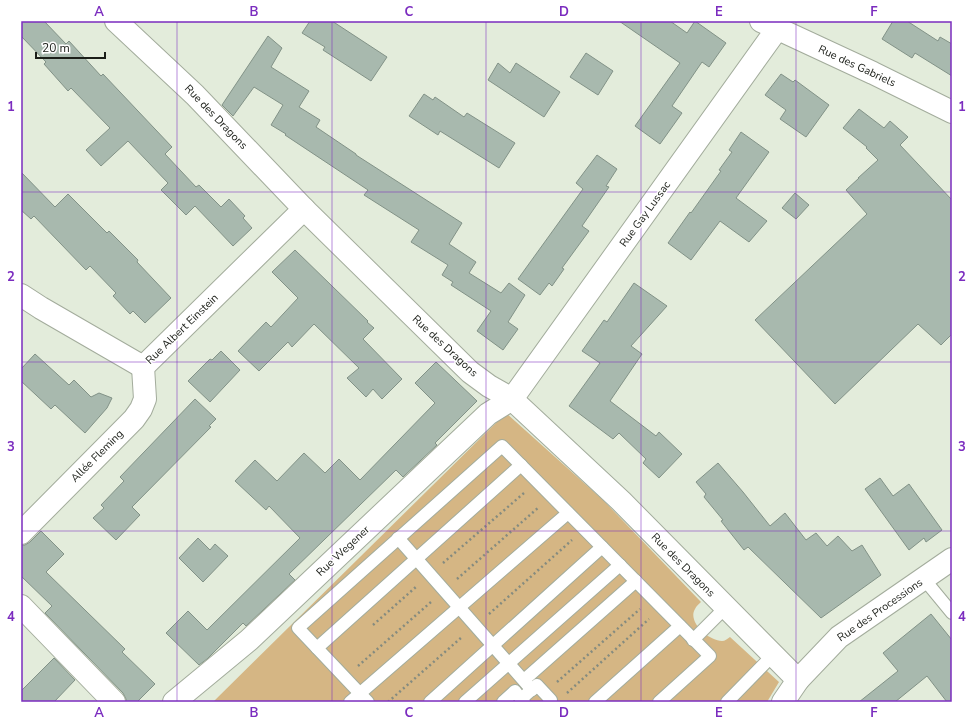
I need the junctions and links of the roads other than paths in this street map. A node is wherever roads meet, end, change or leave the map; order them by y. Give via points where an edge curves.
1 (116, 21) edge
2 (769, 25) edge
3 (952, 112) edge
4 (304, 209) junction
5 (21, 295) edge
6 (143, 367) junction
7 (512, 399) junction
8 (521, 465) junction
9 (568, 513) junction
10 (21, 533) edge
11 (398, 538) junction
12 (602, 547) junction
13 (416, 559) junction
14 (952, 559) edge
15 (620, 565) junction
16 (924, 579) junction
17 (636, 581) junction
18 (21, 606) edge
19 (459, 607) junction
20 (726, 607) junction
21 (952, 613) edge
22 (680, 626) junction
23 (693, 640) junction
24 (492, 645) junction
25 (317, 648) junction
26 (773, 655) junction
27 (509, 664) junction
28 (798, 680) junction
29 (528, 685) junction
30 (546, 697) edge
31 (364, 698) edge
32 (523, 701) edge
33 (114, 702) edge
34 (174, 702) edge
35 (350, 702) edge
36 (430, 702) edge
37 (465, 702) edge
38 (503, 702) edge
39 (595, 702) edge
40 (659, 702) edge
41 (727, 702) edge
42 (783, 702) edge

1 - 4 street, Rue des Dragons via 195,95
2 - 3 street, Rue des Gabriels
2 - 7 street, Rue Gay Lussac
4 - 6 street, Rue Albert Einstein
4 - 7 street, Rue des Dragons via 470,372
5 - 6 street, Rue Albert Einstein
6 - 10 street, Allée Fleming via 145,399 134,419
7 - 20 street, Rue des Dragons via 621,501
7 - 34 street, Rue Wegener via 488,414 249,640
8 - 9 lane
8 - 11 lane via 502,446
8 - 13 lane
9 - 12 lane
9 - 19 lane
11 - 13 lane
11 - 25 lane via 298,628
12 - 15 lane
12 - 24 lane
13 - 19 lane
13 - 25 lane
14 - 16 street, Rue des Processions
15 - 17 lane
15 - 27 lane
16 - 21 lane
16 - 28 street, Rue des Processions via 839,637
17 - 22 lane
17 - 29 lane
18 - 33 street
19 - 24 lane
19 - 31 lane
20 - 23 lane
20 - 26 street, Rue des Dragons
22 - 23 lane
22 - 39 lane
23 - 40 lane via 710,656
24 - 27 lane
24 - 36 lane
25 - 31 lane
26 - 28 street, Rue des Dragons
26 - 41 lane
27 - 29 lane
27 - 37 lane
28 - 42 street, Rue des Processions
29 - 30 lane via 537,685
29 - 32 lane
31 - 35 lane
32 - 38 lane via 515,691

